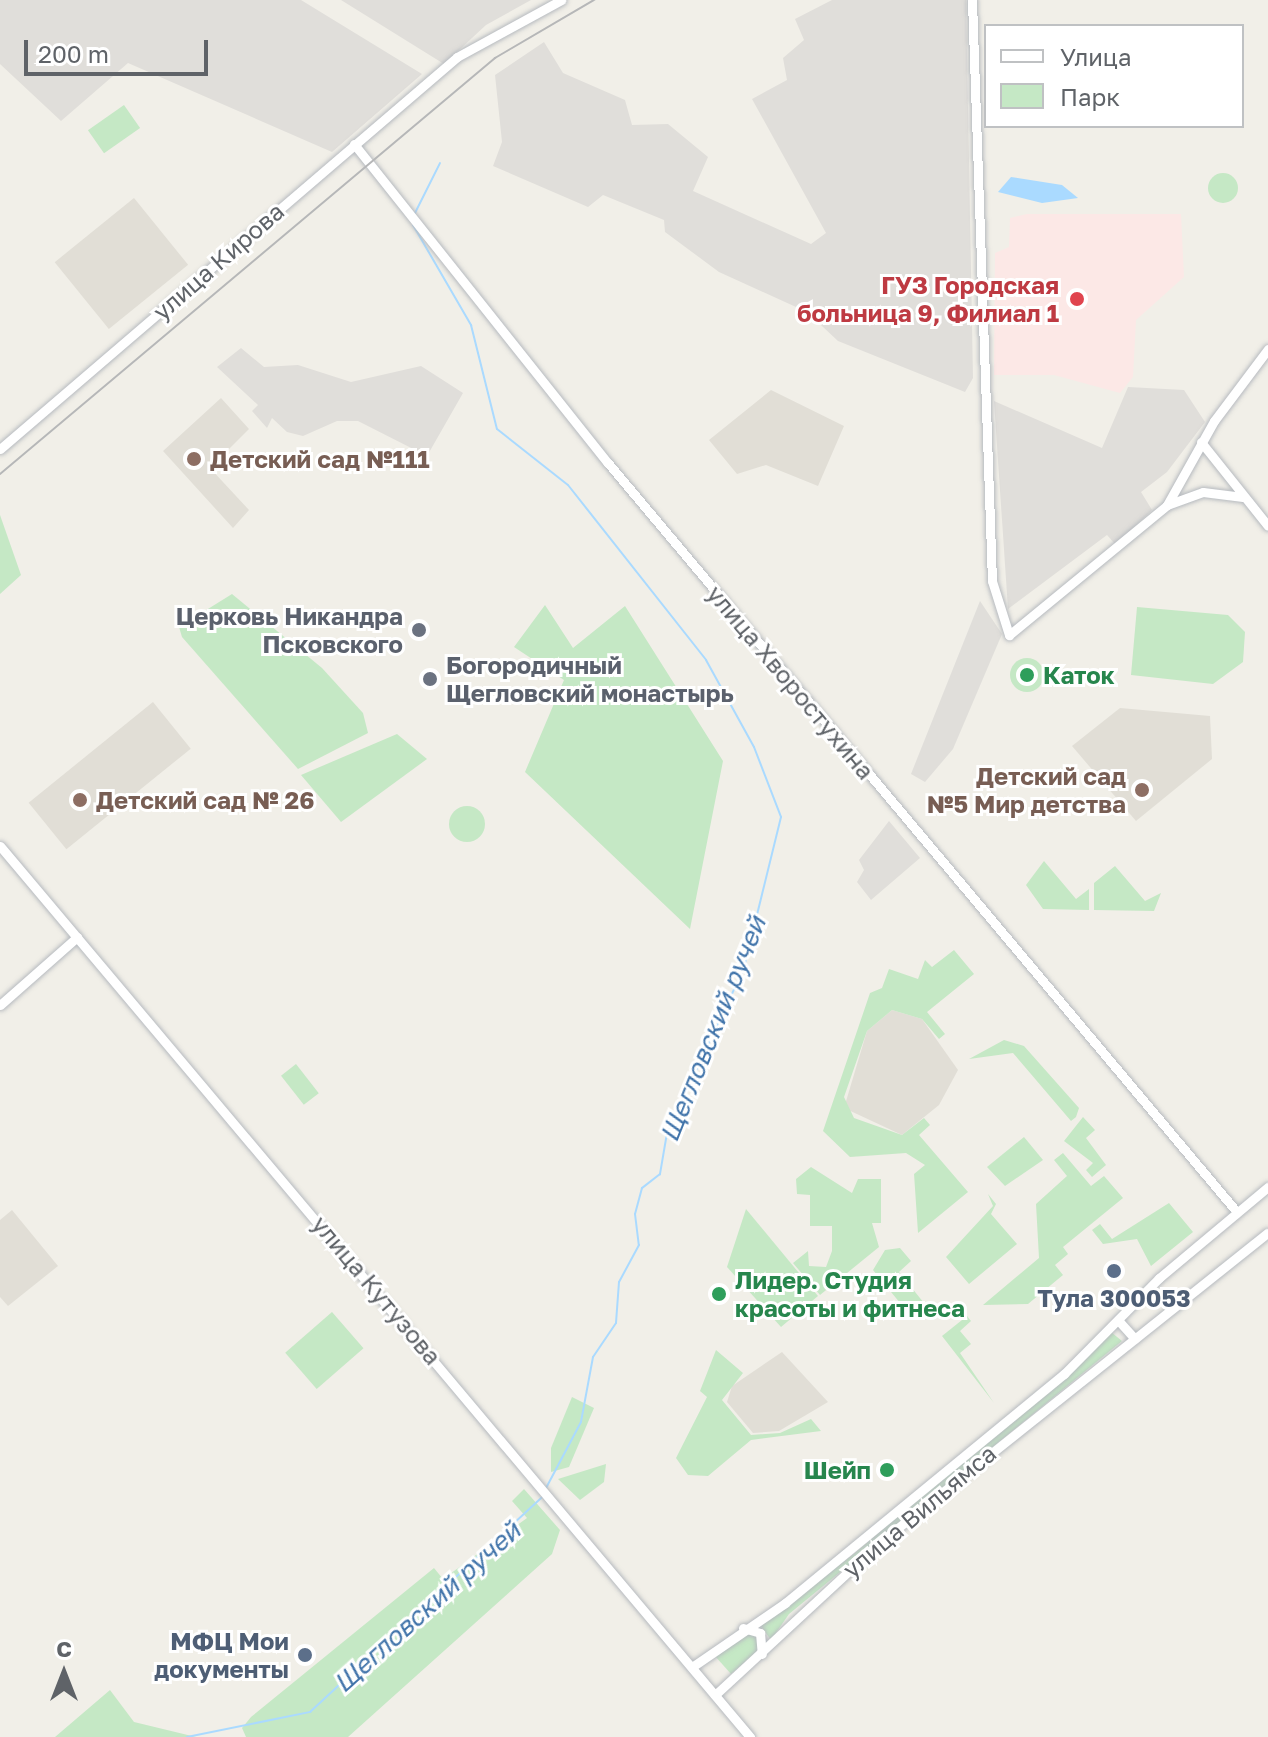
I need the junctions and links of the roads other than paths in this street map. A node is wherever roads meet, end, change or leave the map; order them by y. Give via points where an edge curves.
1 (561, 0) edge
2 (972, 0) edge
3 (354, 144) junction
4 (1268, 349) edge
5 (1201, 442) junction
6 (0, 449) edge
7 (1246, 498) junction
8 (1167, 505) junction
9 (1268, 526) edge
10 (0, 846) edge
11 (77, 937) junction
12 (0, 1005) edge
13 (1268, 1187) edge
14 (1237, 1212) junction
15 (1268, 1233) edge
16 (1118, 1320) junction
17 (1135, 1339) junction
18 (757, 1620) junction
19 (743, 1628) junction
20 (774, 1642) junction
21 (762, 1654) junction
22 (692, 1667) junction
23 (715, 1695) junction
24 (750, 1737) edge

1 - 3 street, улица Кирова via 437,74
2 - 8 street via 992,581 1009,635
3 - 6 street, улица Кирова
3 - 14 street, улица Хворостухина
4 - 5 street
5 - 7 street
5 - 8 street
7 - 8 street via 1203,492
7 - 9 street
10 - 11 street, улица Кутузова
11 - 12 street
11 - 22 street, улица Кутузова
13 - 14 street, улица Вильямса
14 - 16 street, улица Вильямса
15 - 17 street, улица Вильямса
16 - 17 street
16 - 18 street, улица Вильямса via 1064,1374
17 - 20 street, улица Вильямса via 879,1543 803,1607
18 - 19 street, улица Вильямса
18 - 20 street
19 - 21 street via 763,1638
19 - 22 street, улица Вильямса
20 - 21 street, улица Вильямса
21 - 23 street, улица Вильямса
22 - 23 street, улица Кутузова
23 - 24 street, улица Кутузова

